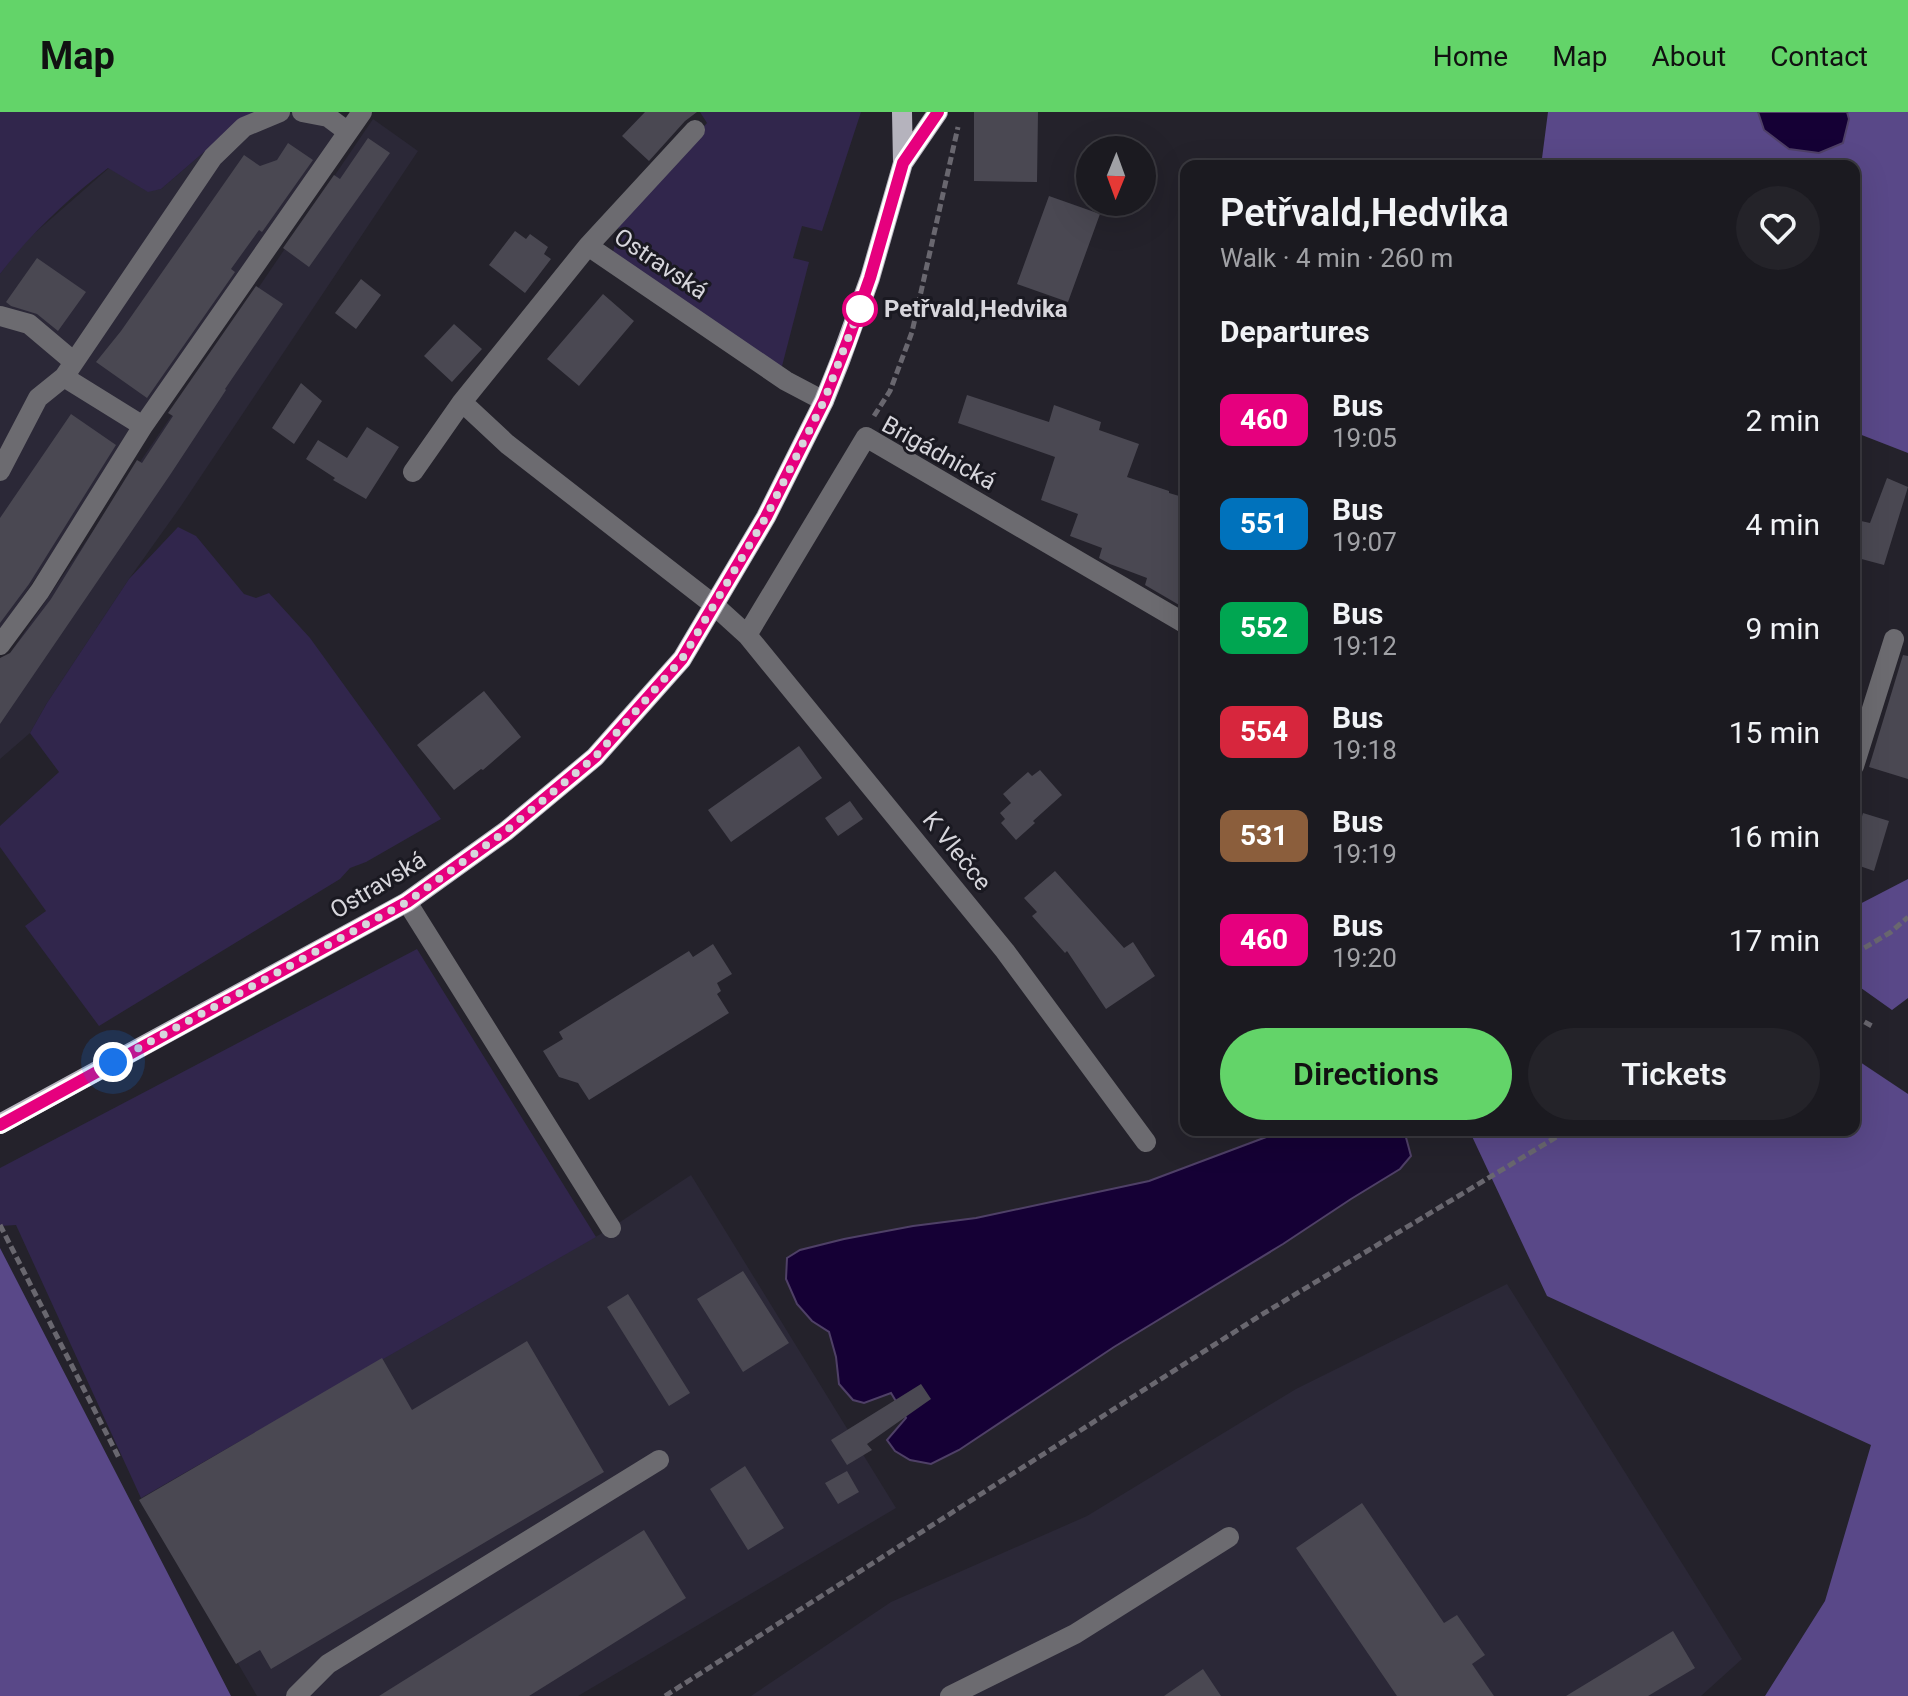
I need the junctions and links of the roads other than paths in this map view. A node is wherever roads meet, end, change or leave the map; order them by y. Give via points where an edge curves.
1 (280, 112) edge
2 (302, 112) edge
3 (362, 112) edge
4 (902, 112) edge
5 (938, 112) edge
6 (695, 130) dead end
7 (348, 132) junction
8 (903, 163) junction
9 (588, 246) junction
10 (0, 316) edge
11 (69, 370) junction
12 (824, 401) junction
13 (462, 402) junction
14 (143, 426) junction
15 (0, 471) edge
16 (413, 472) dead end
17 (714, 605) junction
18 (1180, 620) edge
19 (747, 635) junction
20 (1894, 639) dead end
21 (0, 645) edge
22 (1860, 747) edge
23 (407, 902) junction
24 (0, 1124) edge
25 (1146, 1142) dead end
26 (611, 1228) dead end
27 (659, 1460) dead end
28 (1229, 1537) dead end
29 (296, 1696) edge
30 (950, 1696) edge

1 - 11 street via 244,127 213,157
2 - 7 street via 328,117
3 - 7 street
4 - 8 main road, Ostravská
5 - 8 main road, Ostravská
6 - 9 street
7 - 14 street
8 - 12 main road, Ostravská via 870,278
9 - 12 street, Ostravská via 786,381
9 - 13 street, Ostravská
10 - 11 street via 29,324
11 - 14 street
11 - 15 street via 38,398
12 - 17 main road, Ostravská via 766,517
13 - 16 street, Ostravská
13 - 17 street via 507,444
14 - 21 street
17 - 19 street, K Vlečce
17 - 23 main road, Ostravská via 682,659 595,757 506,831
18 - 19 street, Brigádnická via 866,437
19 - 25 street, K Vlečce via 1005,951
20 - 22 street
23 - 24 main road, Ostravská
23 - 26 street
27 - 29 street via 328,1664
28 - 30 street via 1075,1634

